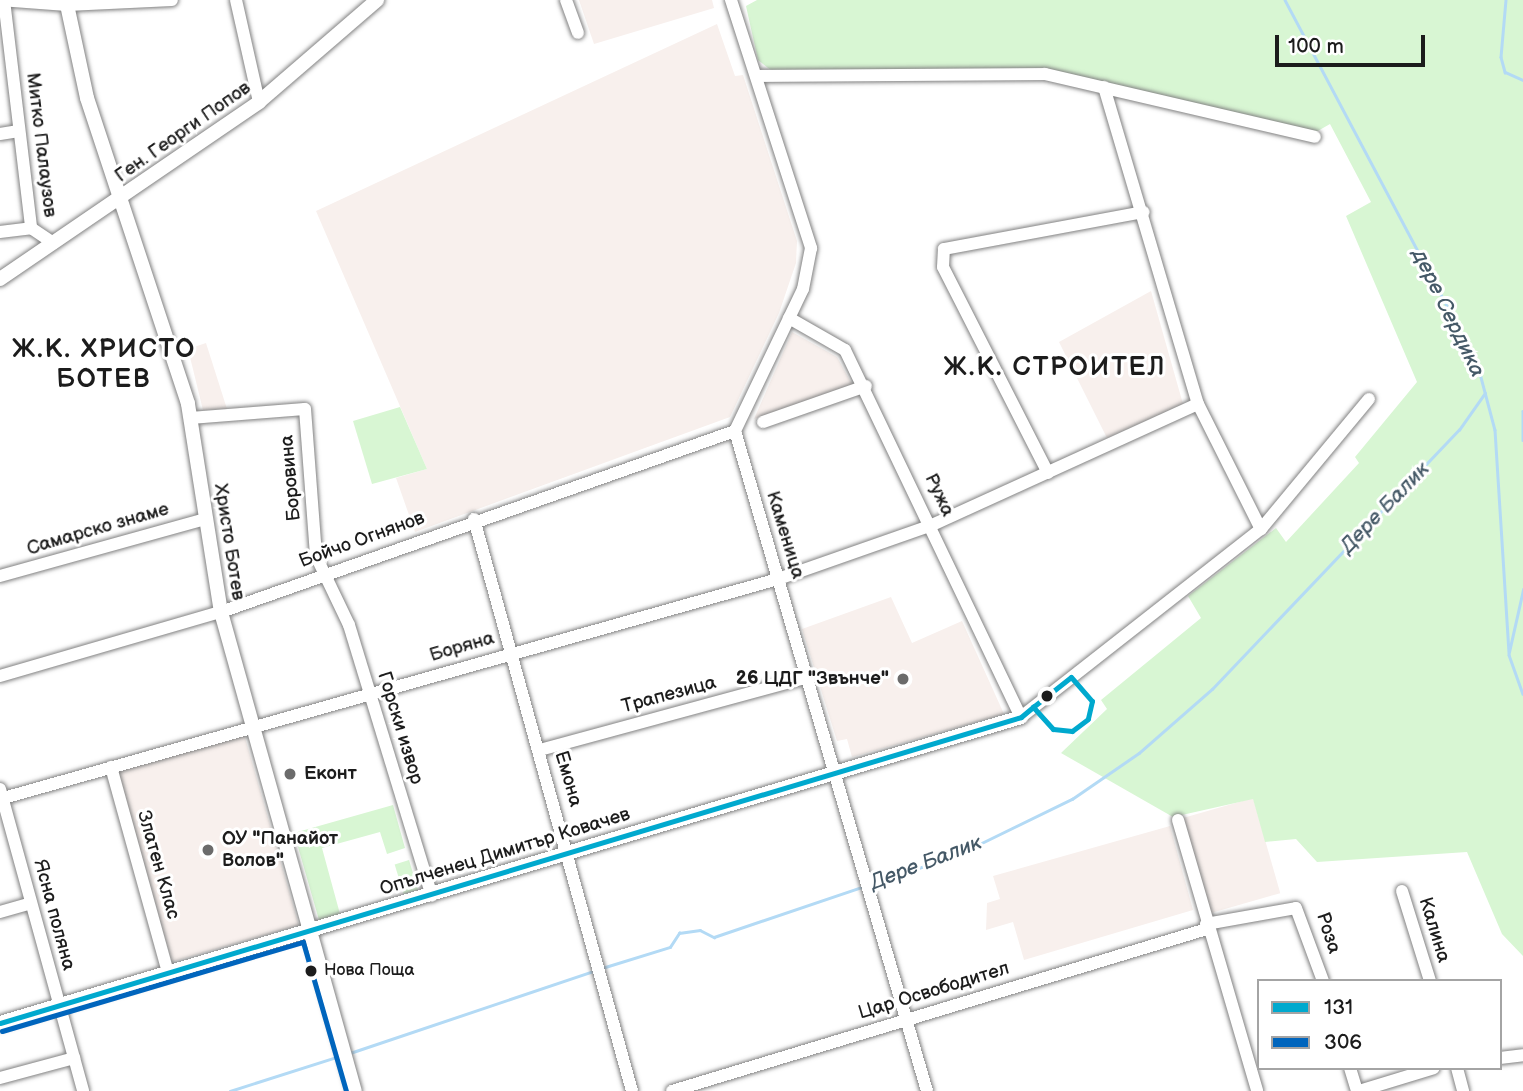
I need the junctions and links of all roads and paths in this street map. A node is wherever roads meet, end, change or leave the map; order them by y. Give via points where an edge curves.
1 (3, 0) edge
2 (172, 0) edge
3 (236, 0) edge
4 (377, 0) edge
5 (566, 0) edge
6 (731, 0) edge
7 (67, 3) edge
8 (578, 33) dead end
9 (756, 76) junction
10 (1104, 87) junction
11 (260, 102) junction
12 (19, 131) junction
13 (0, 134) edge
14 (1315, 137) dead end
15 (124, 198) junction
16 (1143, 212) junction
17 (31, 228) junction
18 (0, 232) edge
19 (53, 243) junction
20 (0, 279) edge
21 (789, 318) junction
22 (866, 386) junction
23 (1369, 399) dead end
24 (1198, 404) junction
25 (190, 418) junction
26 (763, 422) dead end
27 (736, 431) junction
28 (1048, 473) junction
29 (205, 519) junction
30 (474, 519) junction
31 (932, 526) junction
32 (1261, 529) junction
33 (325, 574) junction
34 (0, 576) edge
35 (778, 579) junction
36 (221, 612) junction
37 (512, 653) junction
38 (0, 676) edge
39 (808, 677) junction
40 (369, 692) junction
41 (1021, 717) junction
42 (253, 725) junction
43 (540, 751) junction
44 (111, 767) junction
45 (837, 770) junction
46 (1, 795) edge
47 (1178, 820) dead end
48 (569, 852) junction
49 (1402, 891) dead end
50 (432, 896) junction
51 (31, 902) junction
52 (0, 912) edge
53 (1207, 927) junction
54 (309, 931) junction
55 (168, 973) junction
56 (1322, 979) edge
57 (1429, 979) edge
58 (59, 1006) junction
59 (906, 1019) junction
60 (0, 1023) edge
61 (1523, 1055) edge
62 (74, 1058) junction
63 (1502, 1058) edge
64 (1351, 1070) edge
65 (1427, 1070) edge
66 (1458, 1070) edge
67 (0, 1079) edge
68 (83, 1091) edge
69 (355, 1091) edge
70 (632, 1091) edge
71 (672, 1091) edge
72 (927, 1091) edge
73 (1257, 1091) edge
74 (1358, 1091) edge
75 (1463, 1091) edge

1 - 7 street
1 - 12 street, Митко Палаузов
2 - 7 street
3 - 11 street
4 - 11 street, Ген. Георги Попов
5 - 8 street
6 - 9 street
7 - 15 street, Христо Ботев via 87,98
9 - 10 street via 1045,74
9 - 21 street via 811,248 803,289
10 - 14 street
10 - 16 street
11 - 15 street, Ген. Георги Попов
12 - 13 street
12 - 17 street, Митко Палаузов
15 - 19 street, Ген. Георги Попов
15 - 25 street, Христо Ботев
16 - 24 street
16 - 28 street via 944,249 943,267
17 - 18 street
17 - 19 street, Митко Палаузов
19 - 20 street, Ген. Георги Попов
21 - 22 street, Ружа via 835,340
21 - 27 street
22 - 26 street
22 - 31 street, Ружа
23 - 32 street
24 - 28 street, Боряна
24 - 32 street
25 - 29 street, Христо Ботев
25 - 33 street, Боровина via 305,409 316,556
27 - 30 street, Бойчо Огнянов
27 - 35 street, Каменица
28 - 31 street, Боряна
29 - 34 street, Самарско знаме
29 - 36 street, Христо Ботев
30 - 33 street, Бойчо Огнянов
30 - 37 street, Емона
31 - 35 street, Боряна
31 - 41 street, Ружа
32 - 41 street
33 - 36 street, Бойчо Огнянов
33 - 40 street, Горски извор via 343,608
35 - 37 street, Боряна
35 - 39 street, Каменица
36 - 38 street, Бойчо Огнянов
36 - 42 street, Христо Ботев
37 - 40 street, Боряна
37 - 43 street, Емона
39 - 43 street, Трапезица
39 - 45 street, Каменица
40 - 42 street, Боряна
40 - 50 street, Горски извор
41 - 45 street, Опълченец Димитър Ковачев
42 - 44 street, Боряна
42 - 54 street, Христо Ботев
43 - 48 street, Емона
44 - 46 street, Боряна
44 - 55 street, Златен Клас
45 - 48 street, Опълченец Димитър Ковачев
45 - 59 street, Каменица
46 - 51 street, Ясна поляна
47 - 53 street
48 - 50 street, Опълченец Димитър Ковачев
48 - 70 street, Емона
49 - 57 street, Калина
50 - 54 street, Опълченец Димитър Ковачев
51 - 52 street
51 - 58 street, Ясна поляна
53 - 56 street, Роза via 1296,908
53 - 59 street, Цар Освободител
53 - 73 street
54 - 55 street, Опълченец Димитър Ковачев
54 - 69 street, Христо Ботев
55 - 58 street, Опълченец Димитър Ковачев
58 - 60 street, Опълченец Димитър Ковачев
58 - 62 street, Ясна поляна
59 - 71 street, Цар Освободител
59 - 72 street, Каменица
61 - 63 street
62 - 67 street
62 - 68 street, Ясна поляна
64 - 74 street
65 - 74 street
66 - 75 street

